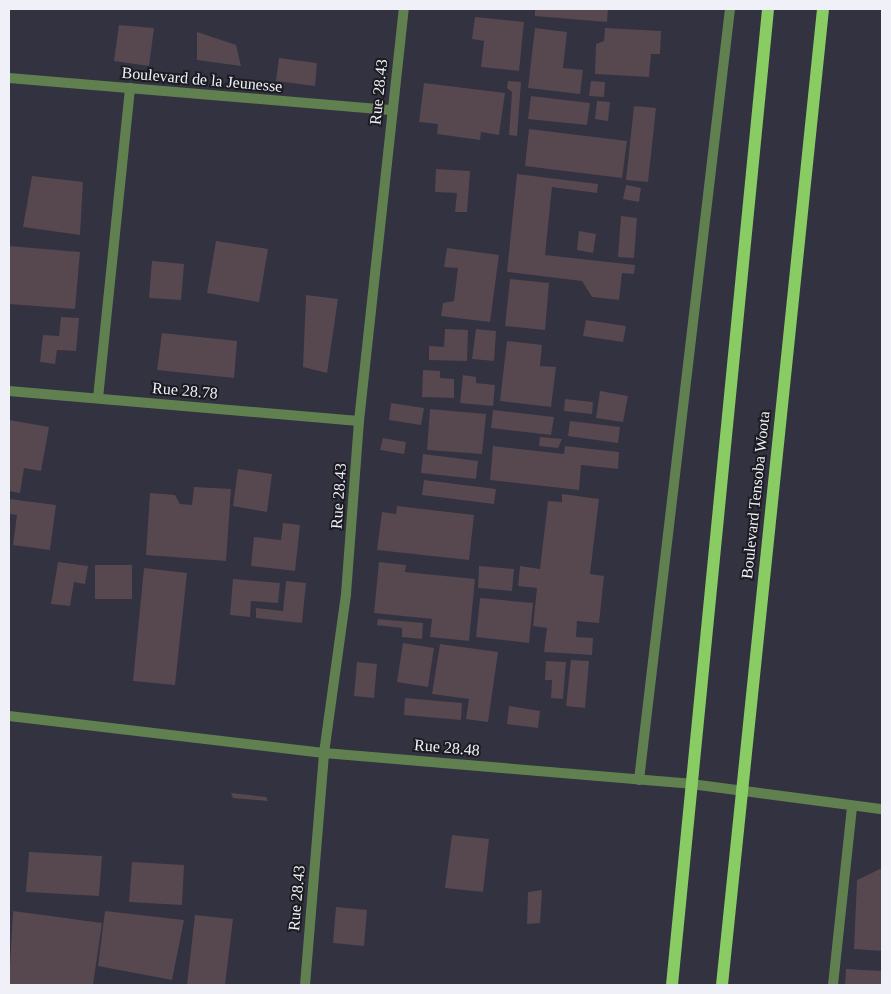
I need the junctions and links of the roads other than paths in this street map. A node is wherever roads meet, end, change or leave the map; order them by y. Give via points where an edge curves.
1 (404, 9) edge
2 (730, 9) edge
3 (768, 9) edge
4 (823, 9) edge
5 (9, 78) edge
6 (130, 88) junction
7 (392, 110) junction
8 (9, 391) edge
9 (98, 398) junction
10 (359, 421) junction
11 (9, 716) edge
12 (324, 753) junction
13 (639, 780) junction
14 (690, 784) junction
15 (742, 792) junction
16 (852, 806) junction
17 (882, 809) edge
18 (305, 985) edge
19 (672, 985) edge
20 (722, 985) edge
21 (833, 985) edge

1 - 7 street, Rue 28.43
2 - 13 street
3 - 14 main road
4 - 15 main road, Boulevard Tensoba Woota
5 - 6 street, Boulevard de la Jeunesse
6 - 7 street, Boulevard de la Jeunesse
6 - 9 street
7 - 10 street, Rue 28.43
8 - 9 street, Rue 28.78
9 - 10 street, Rue 28.78
10 - 12 street, Rue 28.43 via 346,594
11 - 12 street, Rue 28.48
12 - 13 street, Rue 28.48
12 - 18 street, Rue 28.43
13 - 14 street, Rue 28.48
14 - 15 street, Rue 28.48
14 - 19 main road
15 - 16 street, Rue 28.48
15 - 20 main road, Boulevard Tensoba Woota
16 - 17 street, Rue 28.48
16 - 21 street

